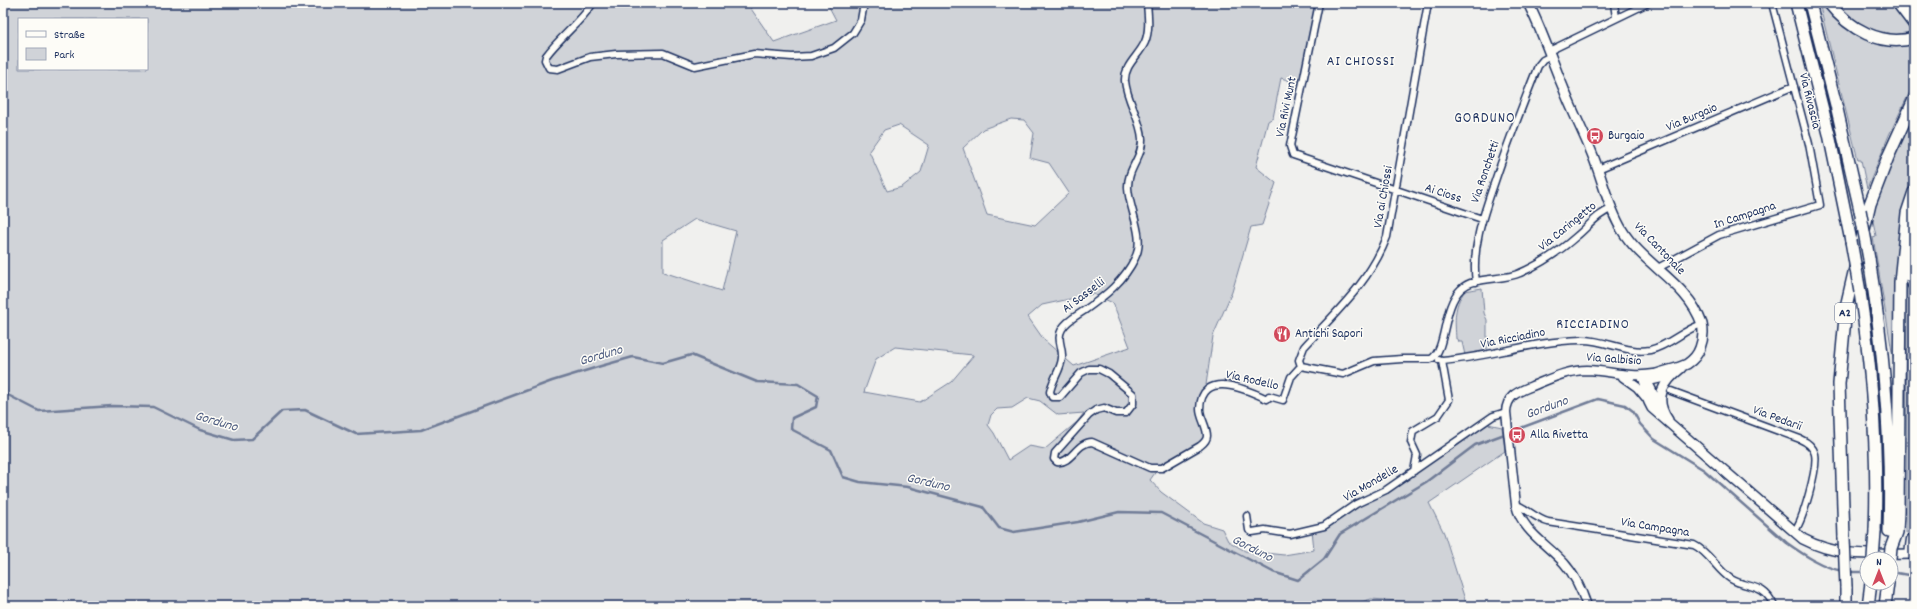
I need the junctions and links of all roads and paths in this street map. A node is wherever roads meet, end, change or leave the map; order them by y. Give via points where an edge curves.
1 (593, 3) edge
2 (864, 3) edge
3 (1147, 3) edge
4 (1319, 3) edge
5 (1428, 3) edge
6 (1528, 3) edge
7 (1614, 3) edge
8 (1648, 3) edge
9 (1772, 3) edge
10 (1796, 3) edge
11 (1810, 3) edge
12 (1829, 3) edge
13 (1898, 3) edge
14 (1616, 18) junction
15 (1914, 24) edge
16 (1913, 39) edge
17 (1550, 54) junction
18 (1794, 86) junction
19 (1914, 100) edge
20 (1598, 169) junction
21 (1397, 190) junction
22 (1913, 195) edge
23 (1820, 205) joint
24 (1611, 209) junction
25 (1482, 219) junction
26 (1658, 268) junction
27 (1476, 282) junction
28 (1914, 285) edge
29 (1702, 324) junction
30 (1434, 358) junction
31 (1442, 362) junction
32 (1687, 364) junction
33 (1301, 366) junction
34 (1654, 374) junction
35 (1671, 376) junction
36 (1631, 378) junction
37 (1647, 382) junction
38 (1218, 384) joint
39 (1671, 391) dead end
40 (1650, 403) junction
41 (1507, 413) junction
42 (1665, 416) junction
43 (1672, 424) junction
44 (1414, 471) junction
45 (1516, 505) junction
46 (1247, 516) dead end
47 (1794, 532) junction
48 (1893, 532) junction
49 (1914, 534) edge
50 (1874, 551) edge
51 (1890, 551) edge
52 (1911, 554) edge
53 (1870, 591) edge
54 (1887, 591) edge
55 (1587, 606) edge
56 (1774, 606) edge
57 (1846, 606) edge
58 (1868, 606) edge
59 (1885, 606) edge

1 - 2 street via 586,15 546,56 549,68 558,69 590,57 616,54 663,53 695,66 754,54 811,56 834,48 853,33 861,20
3 - 38 street, Ai Sasselli via 1147,37 1125,72 1126,90 1142,140 1140,154 1128,182 1138,251 1112,290 1063,326 1059,338 1062,361 1050,392 1054,398 1060,397 1081,373 1094,368 1109,374 1132,392 1134,400 1126,413 1116,413 1104,408 1093,412 1055,452 1054,459 1057,462 1064,461 1083,444 1092,442 1150,468 1162,468 1204,443 1207,436 1201,417 1201,404 1207,389
4 - 21 street, Via Rivi Munt via 1290,146 1291,152 1298,157
5 - 21 street, Via ai Chiossi
6 - 17 main road, Via Cantonale
7 - 14 street
8 - 14 street, Via Ronchetti
9 - 18 street, Via Rivascia
10 - 50 highway, A2, bridge via 1827,128 1860,292 1874,415 1876,471
11 - 48 highway, bridge via 1840,122 1869,259 1888,404
12 - 16 highway via 1852,25 1871,36 1892,41
13 - 15 highway
14 - 17 street, Via Ronchetti
17 - 20 main road, Via Cantonale
17 - 25 street, Via Ronchetti via 1538,66
18 - 20 street, Via Burgaio
18 - 23 street, Via Rivascia via 1809,144
19 - 57 highway, A2, bridge via 1870,204 1846,307 1840,384
20 - 24 main road, Via Cantonale
21 - 25 street, Ai Cioss
21 - 33 street, Via ai Chiossi via 1389,231 1380,255 1361,286 1304,347
22 - 28 highway via 1908,258
22 - 48 highway via 1908,212 1900,282
23 - 26 street, In Campagna via 1719,235
24 - 26 main road, Via Cantonale via 1628,238
24 - 27 street, Via Caringetto via 1602,213 1568,244 1543,262 1518,274
25 - 27 street, Via Ronchetti via 1475,262
26 - 29 main road, Via Cantonale via 1688,299
27 - 30 street, Via Caringetto via 1464,286 1456,295 1448,310 1440,346
29 - 31 street, Via Ricciadino via 1660,347 1642,351 1581,340 1535,344
29 - 32 main road via 1701,345 1694,358
30 - 31 street
30 - 33 street via 1374,361 1343,374
31 - 44 street via 1449,401 1438,416 1413,431 1411,442 1417,455
32 - 34 main road
32 - 35 main road
33 - 38 street, Via Rodello via 1292,377 1283,400 1270,396 1267,399 1237,387
34 - 36 street, Via Galbisio
34 - 37 main road, Via Galbisio
35 - 37 street
35 - 42 main road via 1661,394
36 - 37 street, Via Galbisio
36 - 40 street
36 - 41 street, Via Galbisio via 1586,370 1564,373 1515,394 1508,403
37 - 40 main road, Via Galbisio
37 - 42 street
39 - 47 street, Via Pedarii via 1800,439 1811,446 1815,454 1814,468 1803,515
40 - 43 main road via 1656,413
41 - 44 street, Via Mondelle via 1493,416
41 - 45 street
42 - 43 main road
43 - 47 main road
44 - 46 street, Via Mondelle via 1386,490 1356,504 1324,526 1312,530 1290,534 1265,530 1252,532 1248,528
45 - 55 street via 1524,524 1572,573
45 - 56 street, Via Campagna via 1536,518 1548,522 1694,545 1730,578 1760,589
47 - 52 main road via 1814,544 1837,552
48 - 51 highway
49 - 52 street via 1910,540
53 - 58 highway
54 - 59 highway

